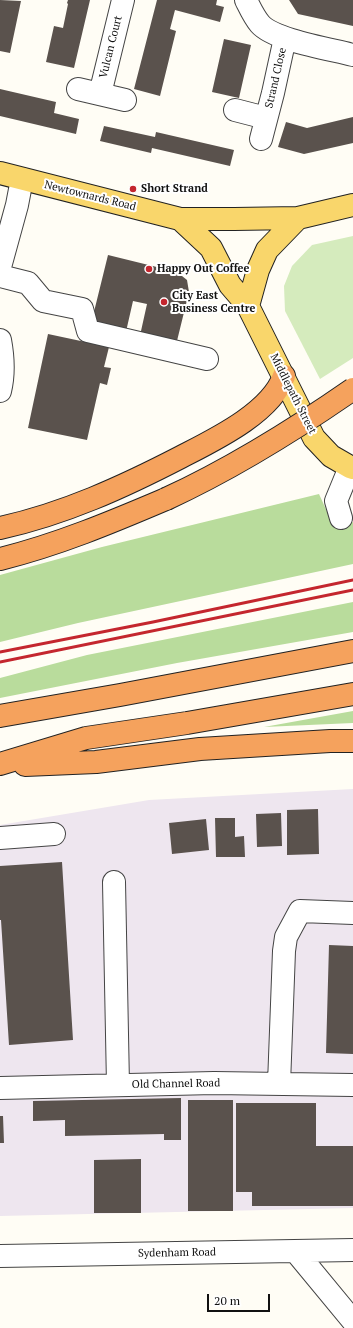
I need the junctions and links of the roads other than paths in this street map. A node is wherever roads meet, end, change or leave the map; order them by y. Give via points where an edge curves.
1 (123, 0) edge
2 (246, 0) edge
3 (285, 38) junction
4 (353, 55) edge
5 (78, 89) dead end
6 (100, 94) junction
7 (125, 100) dead end
8 (235, 110) dead end
9 (0, 173) edge
10 (22, 179) junction
11 (353, 205) edge
12 (298, 218) junction
13 (180, 219) junction
14 (211, 248) joint
15 (0, 267) edge
16 (0, 276) edge
17 (248, 306) junction
18 (0, 340) edge
19 (207, 359) dead end
20 (284, 376) junction
21 (353, 389) edge
22 (0, 391) edge
23 (351, 467) edge
24 (341, 518) dead end
25 (0, 528) edge
26 (0, 559) edge
27 (353, 651) edge
28 (353, 694) edge
29 (0, 716) edge
30 (353, 741) edge
31 (0, 765) edge
32 (54, 834) dead end
33 (0, 838) edge
34 (114, 882) dead end
35 (353, 913) edge
36 (279, 1084) junction
37 (353, 1085) edge
38 (118, 1086) junction
39 (0, 1088) edge
40 (353, 1250) edge
41 (296, 1252) junction
42 (0, 1256) edge
43 (353, 1321) edge

1 - 6 street, Vulcan Court
2 - 3 street, Strand Close via 260,24 270,33
3 - 4 street, Strand Close
3 - 8 street, Strand Close via 264,129
5 - 6 street
6 - 7 street
9 - 10 main road, Newtownards Road
10 - 13 main road, Newtownards Road
10 - 15 street
11 - 12 main road, Newtownards Road
12 - 13 main road, Newtownards Road
12 - 17 main road via 267,250 258,270
13 - 14 main road, Newtownards Road
14 - 17 main road, Middlepath Street via 230,285
16 - 19 street via 28,283 43,301 82,309 88,331
17 - 20 main road, Middlepath Street
18 - 22 street
20 - 23 main road, Middlepath Street via 314,438 331,456
20 - 25 highway via 276,391 249,418 218,438 138,479 79,504
21 - 26 highway, bridge via 203,482 102,526
23 - 24 street via 336,501
27 - 29 highway
28 - 31 highway via 187,724 86,738
30 - 31 highway via 200,749 96,762
32 - 33 street
34 - 38 street
35 - 36 street via 300,910 286,938
36 - 37 street, Old Channel Road
36 - 38 street, Old Channel Road
38 - 39 street, Old Channel Road
40 - 41 street, Sydenham Road
41 - 42 street, Sydenham Road
41 - 43 street

